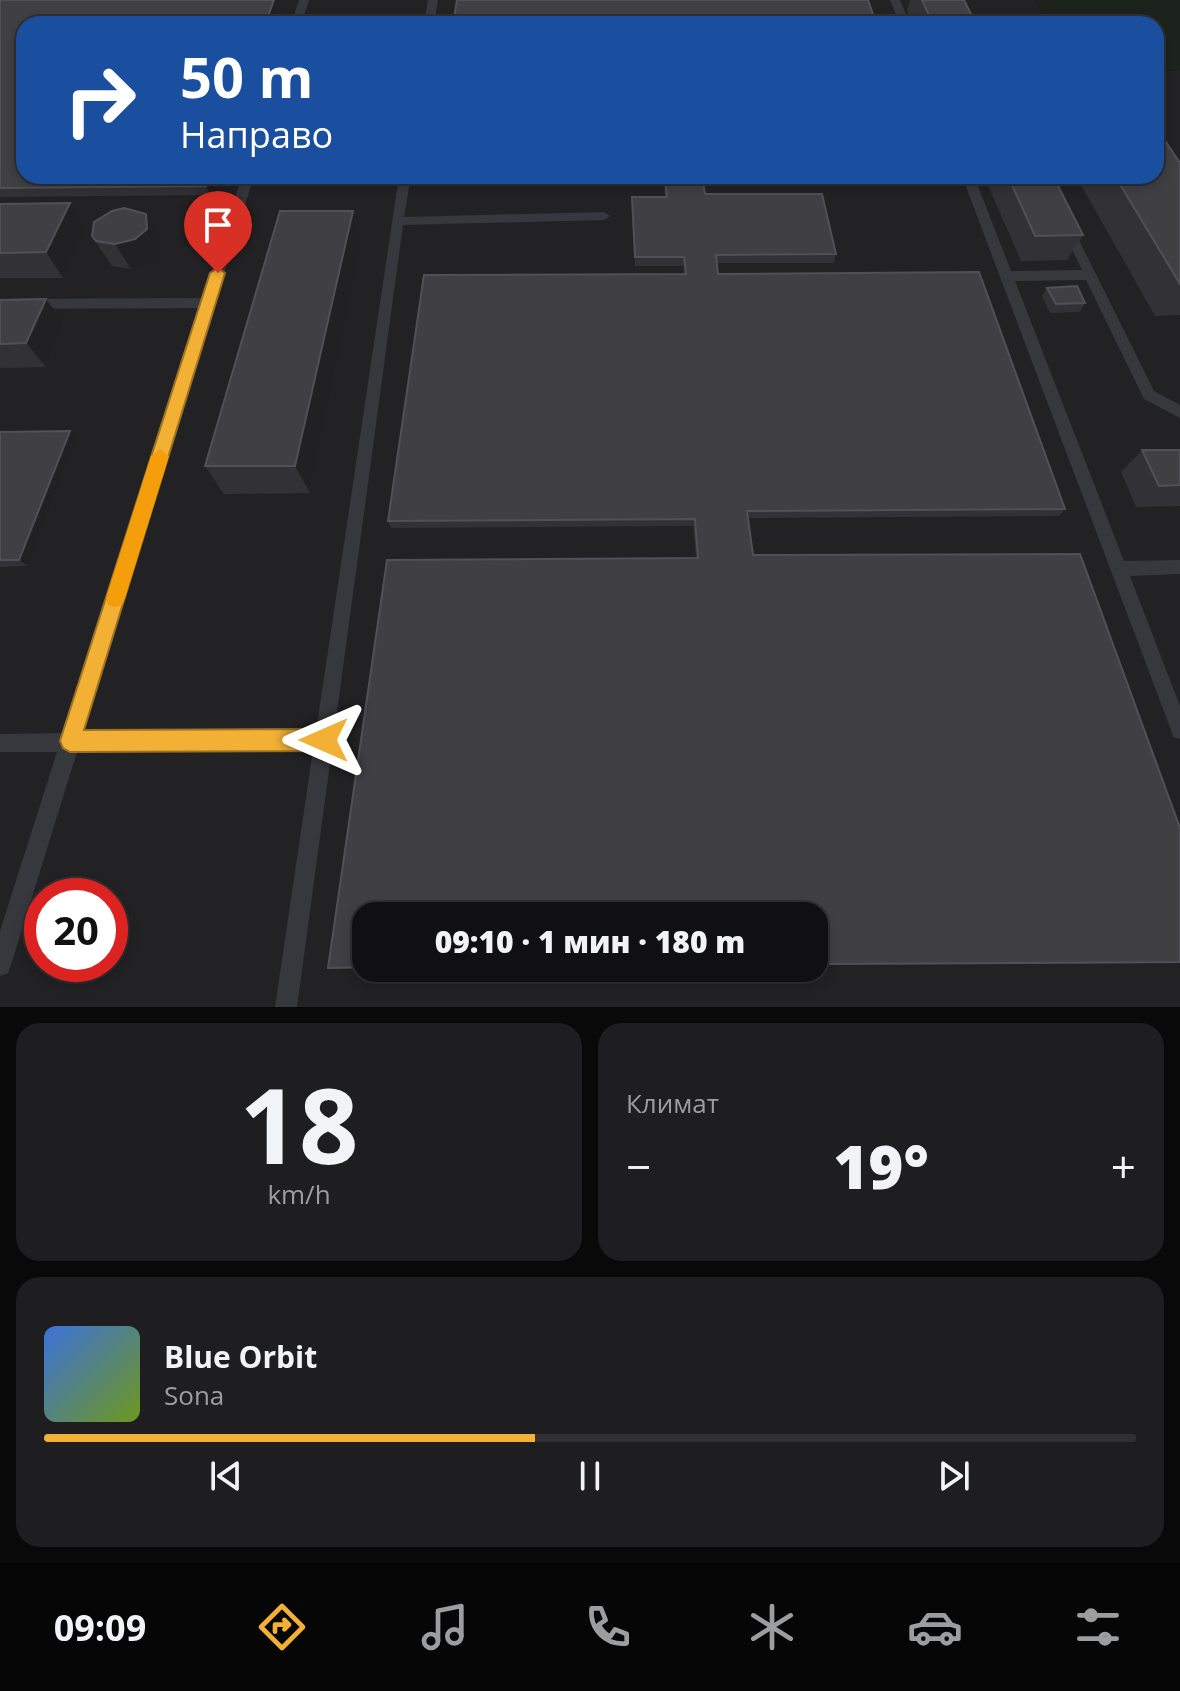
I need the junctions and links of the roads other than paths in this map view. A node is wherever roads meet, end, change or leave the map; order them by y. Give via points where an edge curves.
1 (245, 184) edge
2 (404, 184) edge
3 (971, 184) edge
4 (604, 216) dead end
5 (1064, 219) edge
6 (397, 221) junction
7 (1091, 275) junction
8 (1007, 276) junction
9 (208, 303) junction
10 (0, 304) edge
11 (1180, 412) edge
12 (1180, 567) edge
13 (1119, 569) junction
14 (1180, 730) edge
15 (324, 740) junction
16 (70, 741) junction
17 (0, 743) edge
18 (0, 965) edge
19 (286, 1007) edge

1 - 9 lane
2 - 6 lane
3 - 8 lane
4 - 6 lane
5 - 7 lane
6 - 15 lane
7 - 8 lane
7 - 11 lane via 1149,395
8 - 13 lane
9 - 10 lane
9 - 16 lane
12 - 13 lane
13 - 14 lane
15 - 16 lane
15 - 19 lane
16 - 17 lane
16 - 18 lane

